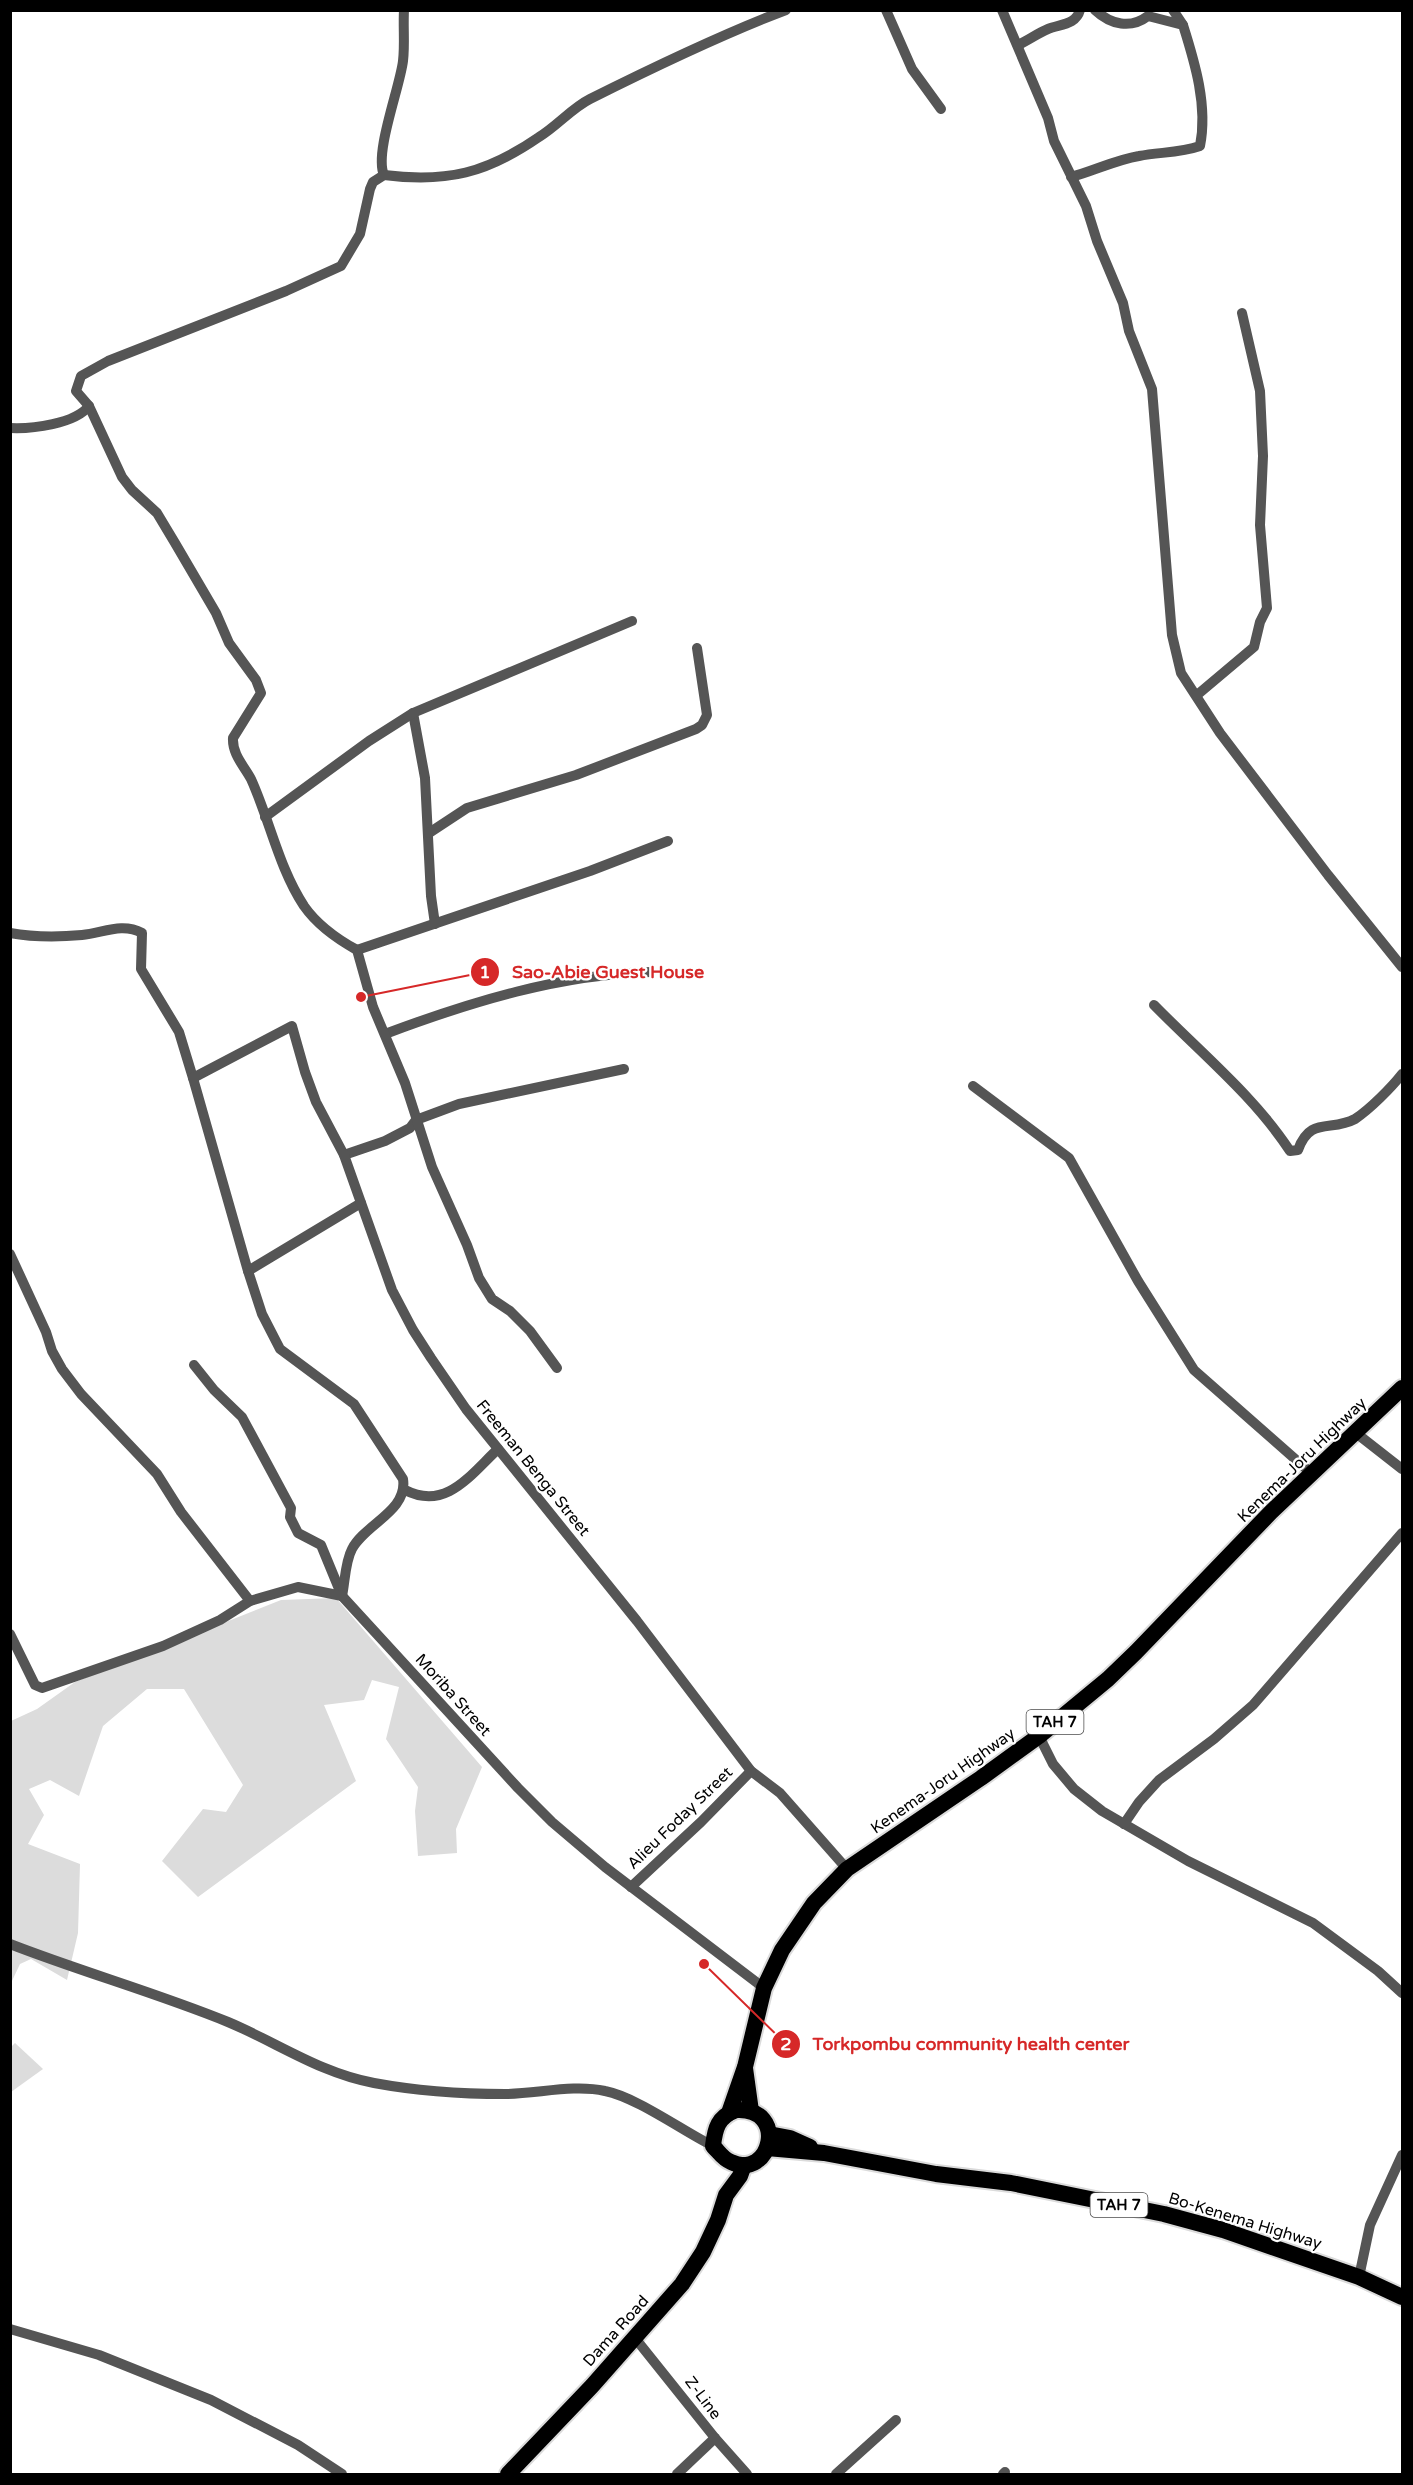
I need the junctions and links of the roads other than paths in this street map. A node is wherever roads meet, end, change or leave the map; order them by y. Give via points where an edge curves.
1 (404, 10) edge
2 (786, 10) edge
3 (886, 10) edge
4 (1002, 10) edge
5 (1080, 10) edge
6 (1095, 10) edge
7 (1173, 10) edge
8 (1183, 25) junction
9 (1018, 45) junction
10 (940, 109) dead end
11 (384, 175) junction
12 (1071, 177) junction
13 (1242, 313) dead end
14 (88, 406) junction
15 (10, 428) edge
16 (632, 621) dead end
17 (697, 648) dead end
18 (1197, 695) junction
19 (413, 713) junction
20 (265, 817) junction
21 (429, 833) junction
22 (668, 842) dead end
23 (435, 924) junction
24 (10, 933) edge
25 (357, 950) junction
26 (1402, 967) edge
27 (652, 972) dead end
28 (1154, 1005) dead end
29 (385, 1034) junction
30 (624, 1069) dead end
31 (1402, 1074) edge
32 (193, 1078) junction
33 (973, 1086) dead end
34 (416, 1120) junction
35 (344, 1155) junction
36 (361, 1203) junction
37 (10, 1254) edge
38 (248, 1271) junction
39 (194, 1365) dead end
40 (557, 1368) dead end
41 (1402, 1388) edge
42 (1356, 1433) junction
43 (498, 1449) junction
44 (1402, 1469) edge
45 (1311, 1473) junction
46 (405, 1490) junction
47 (1402, 1533) edge
48 (342, 1596) junction
49 (250, 1601) junction
50 (10, 1634) edge
51 (1039, 1736) junction
52 (751, 1771) junction
53 (1124, 1824) junction
54 (848, 1869) junction
55 (631, 1887) junction
56 (10, 1944) edge
57 (764, 1988) junction
58 (1402, 1993) edge
59 (745, 2067) junction
60 (751, 2111) junction
61 (729, 2113) junction
62 (768, 2141) junction
63 (718, 2152) junction
64 (1402, 2155) edge
65 (744, 2165) junction
66 (726, 2195) junction
67 (1359, 2277) junction
68 (1402, 2297) edge
69 (10, 2329) edge
70 (635, 2338) junction
71 (896, 2420) dead end
72 (715, 2438) junction
73 (342, 2475) edge
74 (508, 2475) edge
75 (677, 2475) edge
76 (747, 2475) edge
77 (836, 2475) edge

1 - 11 street via 403,62 385,140
2 - 11 street via 587,100 539,138 479,170 432,179
3 - 10 street via 912,69
4 - 9 street
5 - 9 street via 1072,21
6 - 8 street via 1113,23 1138,23 1148,16
7 - 8 street
8 - 12 street via 1196,66 1200,146 1108,163
9 - 12 street
11 - 14 street via 370,189 360,234 341,266 92,369 81,376 76,391
12 - 18 street via 1086,206 1152,389 1172,635 1181,673
13 - 18 street via 1260,391 1260,525 1267,608 1254,647
14 - 15 street via 84,413 40,427
14 - 20 street via 122,477 157,513 216,613 232,649 256,680 261,693 233,738 232,747 251,779
16 - 19 street
17 - 21 street via 707,715 696,729 576,775 466,808
18 - 26 street via 1245,768
19 - 20 street
19 - 21 street via 425,778
20 - 25 street via 304,906 336,938
21 - 23 street
22 - 23 street
23 - 25 street
24 - 32 street via 82,935 113,928 142,933 141,969 179,1032
25 - 29 street
27 - 29 street via 595,977 507,994 448,1010
28 - 31 street via 1252,1102 1290,1151 1298,1150 1305,1134 1312,1129 1354,1119
29 - 34 street
30 - 34 street via 459,1104
32 - 35 street, Freeman Benga Street via 292,1026 316,1102
32 - 38 street
33 - 45 street via 1069,1158 1138,1281 1194,1370
34 - 35 street via 410,1128 385,1141
34 - 40 street via 479,1278 492,1299 530,1331
35 - 36 street, Freeman Benga Street
36 - 38 street
36 - 43 street, Freeman Benga Street via 392,1290 412,1330
37 - 49 street via 62,1368 81,1394 157,1474 181,1512
38 - 46 street via 262,1314 280,1349 354,1404 404,1479
39 - 48 street, Moriba Street via 242,1417 291,1509 290,1517 298,1533 321,1545
41 - 42 highway, Kenema-Joru Highway / TAH 7
42 - 44 street
42 - 45 highway, Kenema-Joru Highway / TAH 7
43 - 46 street via 454,1490 420,1497
43 - 52 street, Freeman Benga Street via 637,1621
45 - 51 highway, Kenema-Joru Highway / TAH 7 via 1137,1653
46 - 48 street via 351,1551
47 - 53 street via 1253,1705 1159,1780
48 - 49 street via 298,1587
48 - 55 street, Moriba Street via 518,1788 552,1822
49 - 50 street via 220,1620 163,1646 42,1688 35,1685
51 - 53 street via 1053,1764 1074,1789
51 - 54 highway, Kenema-Joru Highway / TAH 7
52 - 54 street, Freeman Benga Street via 780,1793
52 - 55 street, Alieu Foday Street
53 - 58 street via 1188,1861 1313,1923
54 - 57 highway, Kenema-Joru Highway / TAH 7 via 798,1925
55 - 57 street, Moriba Street
56 - 63 street via 191,2008 292,2055 373,2083 506,2094 606,2091 627,2099
57 - 59 highway, Kenema-Joru Highway / TAH 7
59 - 60 highway, Kenema-Joru Highway / TAH 7
59 - 61 highway, Kenema-Joru Highway / TAH 7
60 - 61 highway
60 - 62 highway via 763,2120
61 - 63 highway via 718,2123
62 - 65 highway via 758,2160
62 - 67 highway, Bo-Kenema Highway / TAH 7 via 1164,2214
63 - 65 highway via 729,2162
63 - 66 highway
64 - 67 street via 1370,2225
65 - 66 highway
66 - 70 highway, Dama Road via 703,2252 682,2284
67 - 68 highway, Bo-Kenema Highway / TAH 7
69 - 73 street via 99,2355 211,2400 298,2445
70 - 72 street, Z-Line
70 - 74 highway, Dama Road
71 - 77 street
72 - 75 street
72 - 76 street, Z-Line

